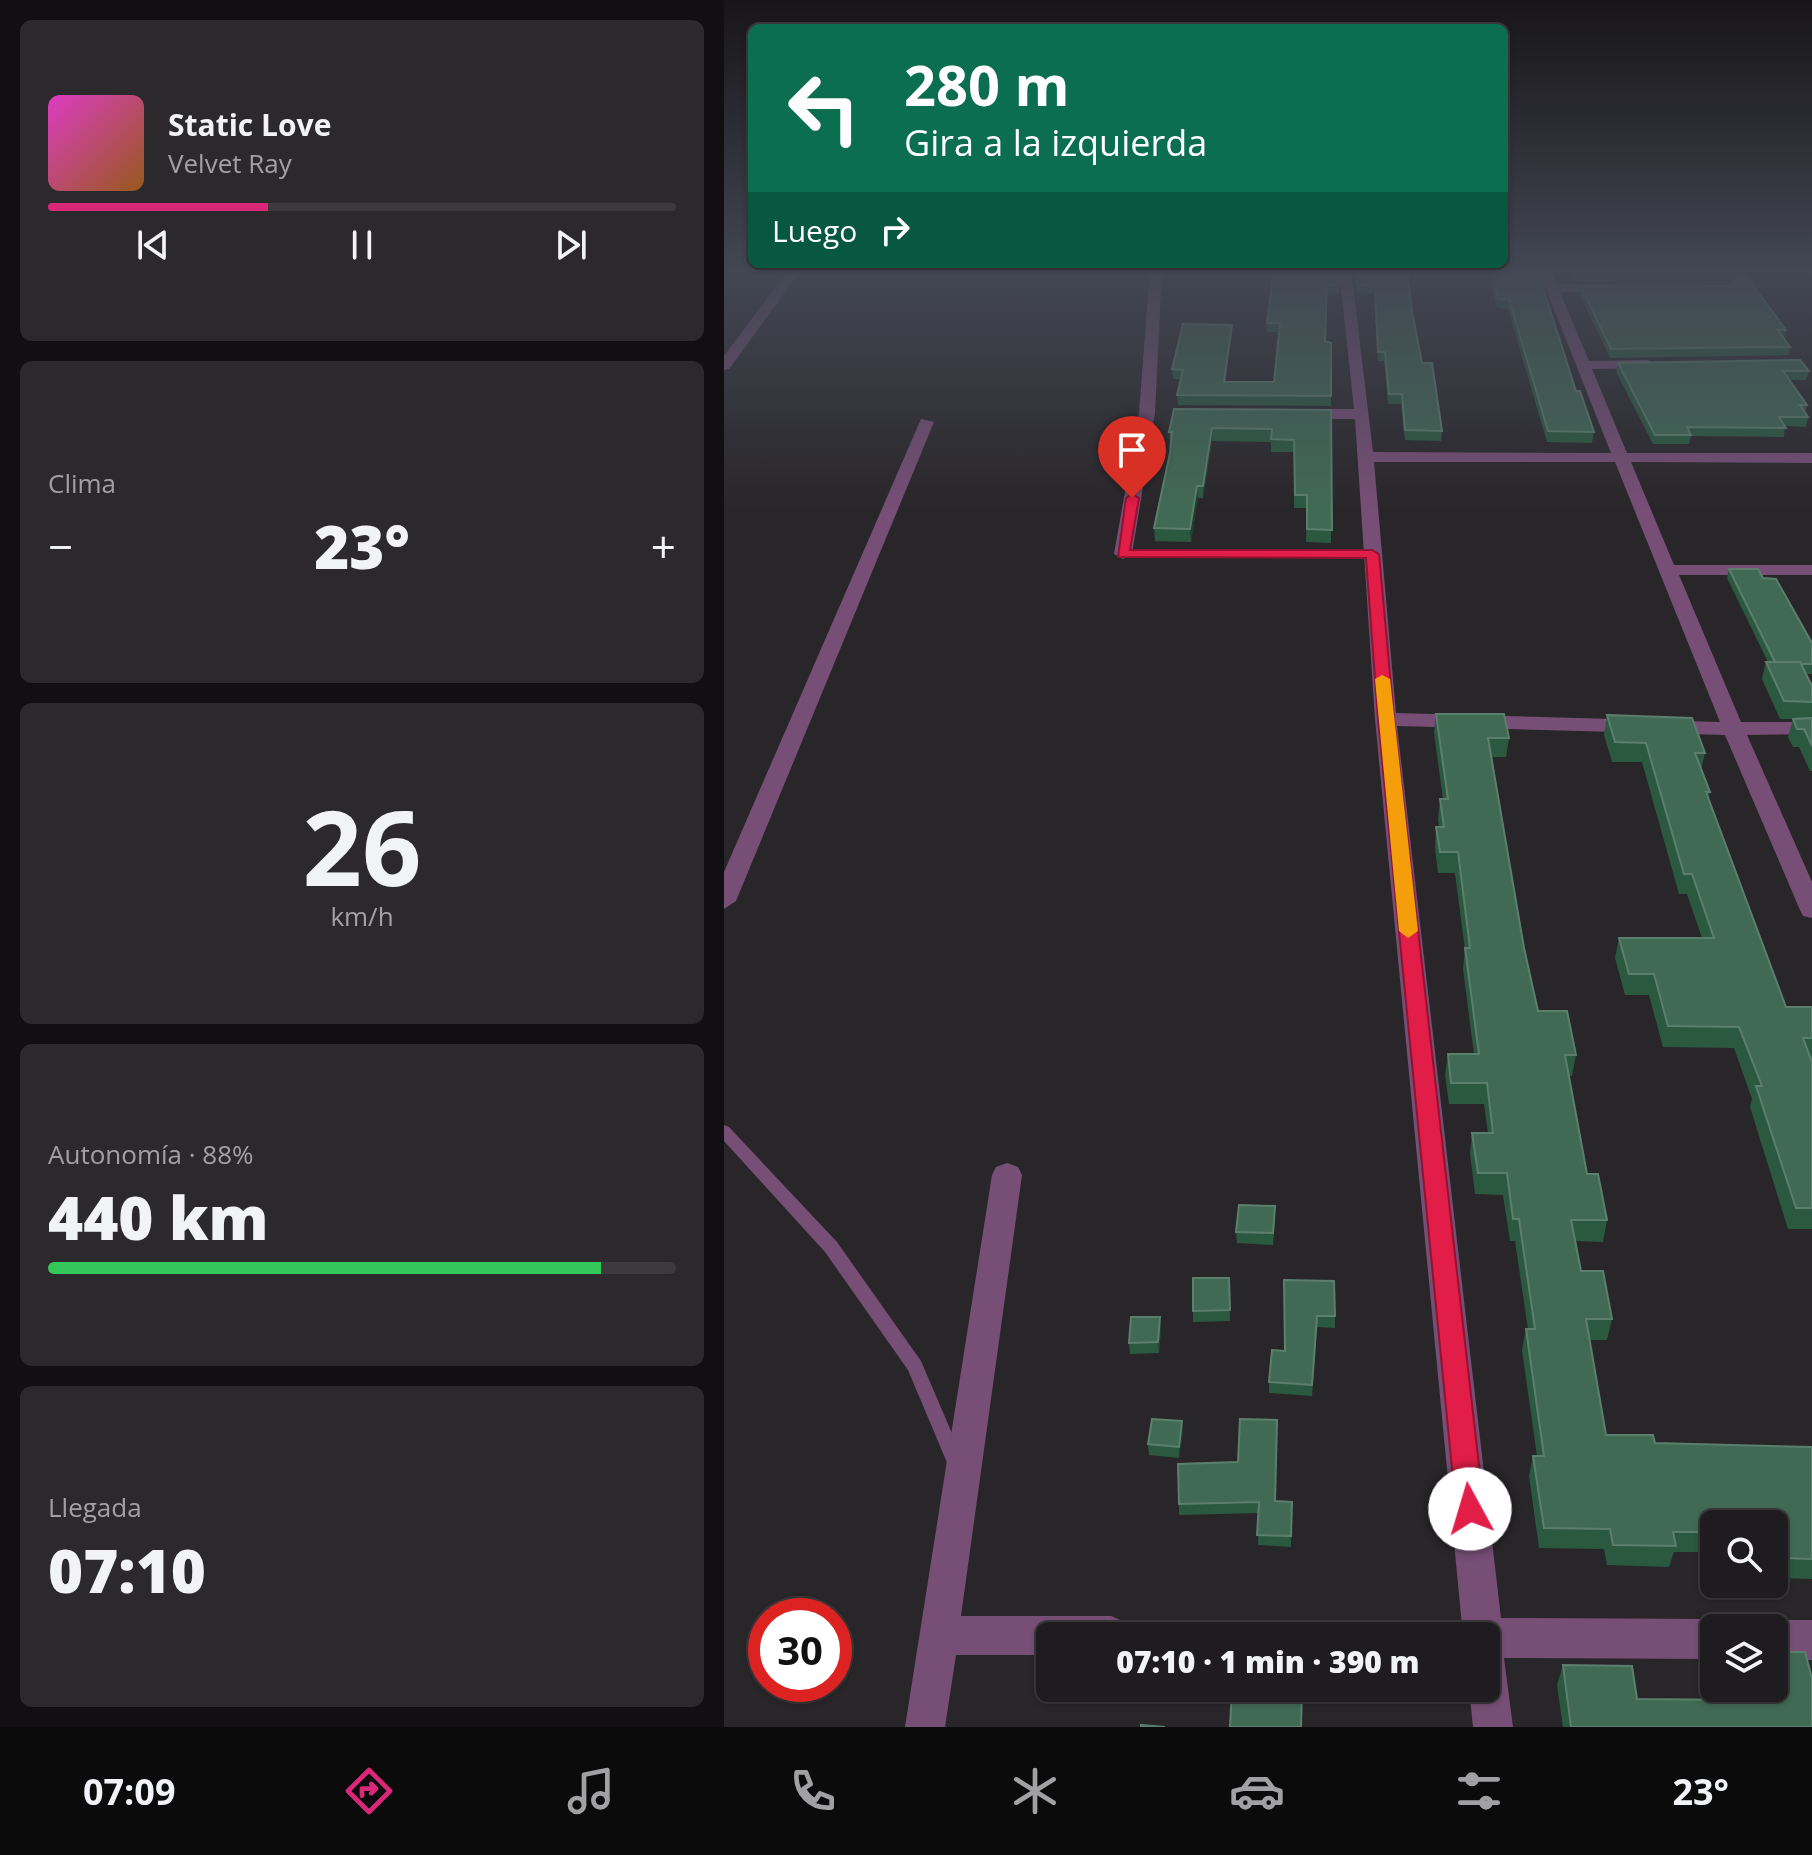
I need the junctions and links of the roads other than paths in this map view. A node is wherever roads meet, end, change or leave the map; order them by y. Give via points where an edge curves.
1 (736, 350) edge
2 (1155, 350) edge
3 (1354, 350) edge
4 (1577, 350) edge
5 (1661, 364) edge
6 (1583, 365) junction
7 (724, 366) edge
8 (1285, 414) edge
9 (1362, 414) junction
10 (926, 422) dead end
11 (1365, 457) junction
12 (1812, 458) edge
13 (1621, 459) junction
14 (1123, 554) joint
15 (1372, 554) junction
16 (1667, 570) junction
17 (1812, 570) edge
18 (1386, 719) junction
19 (1812, 728) edge
20 (1732, 729) junction
21 (724, 901) edge
22 (1812, 910) edge
23 (724, 1131) edge
24 (1007, 1175) dead end
25 (962, 1477) junction
26 (1483, 1622) edge
27 (939, 1635) junction
28 (1036, 1636) edge
29 (1500, 1637) edge
30 (1700, 1639) edge
31 (1788, 1640) edge
32 (1812, 1640) edge
33 (1490, 1702) edge
34 (925, 1727) edge
35 (1493, 1727) edge

1 - 7 street
2 - 14 street via 1155,413
3 - 9 street
4 - 6 street
5 - 6 street
6 - 13 street
8 - 9 street
9 - 11 street
10 - 21 street
11 - 13 street
11 - 15 street
12 - 13 street
13 - 16 street
14 - 15 lane
15 - 18 street
16 - 17 street
16 - 20 street
18 - 20 street
18 - 26 street
19 - 20 street
20 - 22 street
23 - 25 lane via 831,1247 915,1366
24 - 25 street
25 - 27 street
27 - 28 street
27 - 34 street
29 - 30 street
31 - 32 street
33 - 35 street

